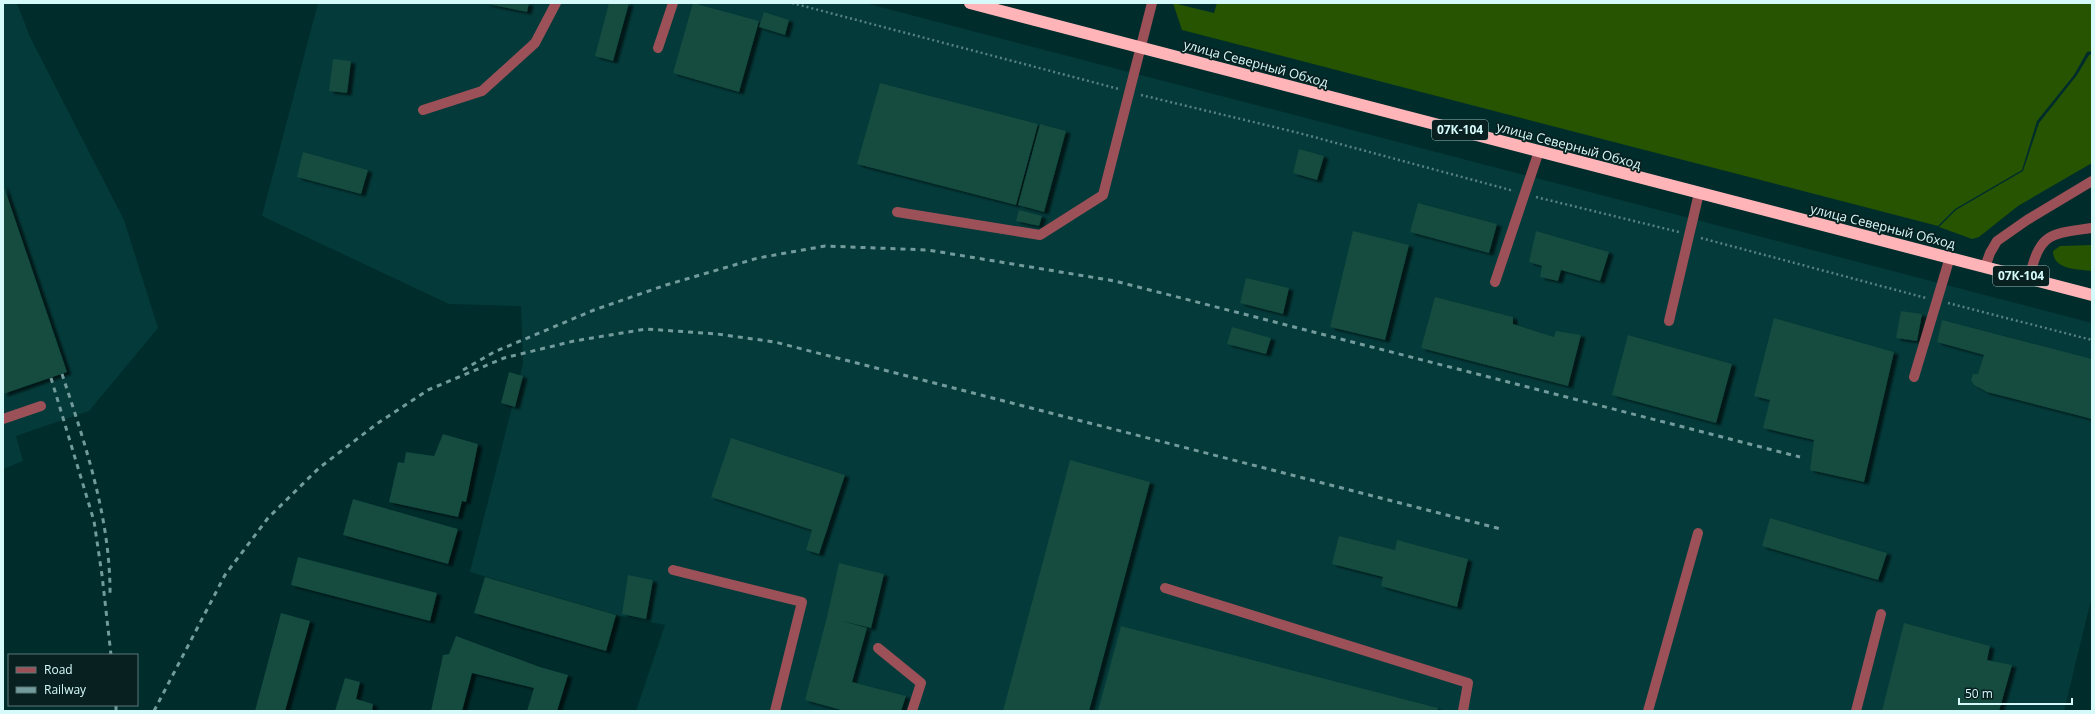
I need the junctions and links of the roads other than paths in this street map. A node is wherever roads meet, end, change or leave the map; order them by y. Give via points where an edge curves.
1 (556, 3) edge
2 (673, 3) edge
3 (970, 3) edge
4 (1152, 3) edge
5 (1140, 47) junction
6 (658, 48) dead end
7 (423, 110) dead end
8 (1539, 151) junction
9 (2092, 181) edge
10 (1698, 193) junction
11 (897, 212) dead end
12 (2092, 228) edge
13 (1950, 257) junction
14 (1985, 267) junction
15 (2029, 279) junction
16 (1495, 282) dead end
17 (2092, 295) edge
18 (1669, 321) dead end
19 (1914, 377) dead end
20 (41, 406) dead end
21 (3, 419) edge
22 (1698, 533) dead end
23 (673, 570) dead end
24 (1165, 588) dead end
25 (1881, 614) dead end
26 (878, 648) dead end
27 (776, 711) edge
28 (912, 711) edge
29 (1463, 711) edge
30 (1648, 711) edge
31 (1856, 711) edge

1 - 7 lane via 535,43 482,91
2 - 6 lane
3 - 5 highway, улица Северный Обход / 07К-104
4 - 5 lane
5 - 8 highway, улица Северный Обход / 07К-104
5 - 11 lane via 1103,195 1040,235
8 - 10 highway, улица Северный Обход / 07К-104
8 - 16 lane
9 - 14 lane via 1997,241
10 - 13 highway, улица Северный Обход / 07К-104
10 - 18 lane
12 - 15 lane via 2064,232 2046,239 2035,254
13 - 14 highway, улица Северный Обход / 07К-104
13 - 19 lane
14 - 15 highway, улица Северный Обход / 07К-104
15 - 17 highway, улица Северный Обход / 07К-104
20 - 21 lane
22 - 30 lane
23 - 27 lane via 802,602
24 - 29 lane via 1468,683
25 - 31 lane
26 - 28 lane via 921,683

